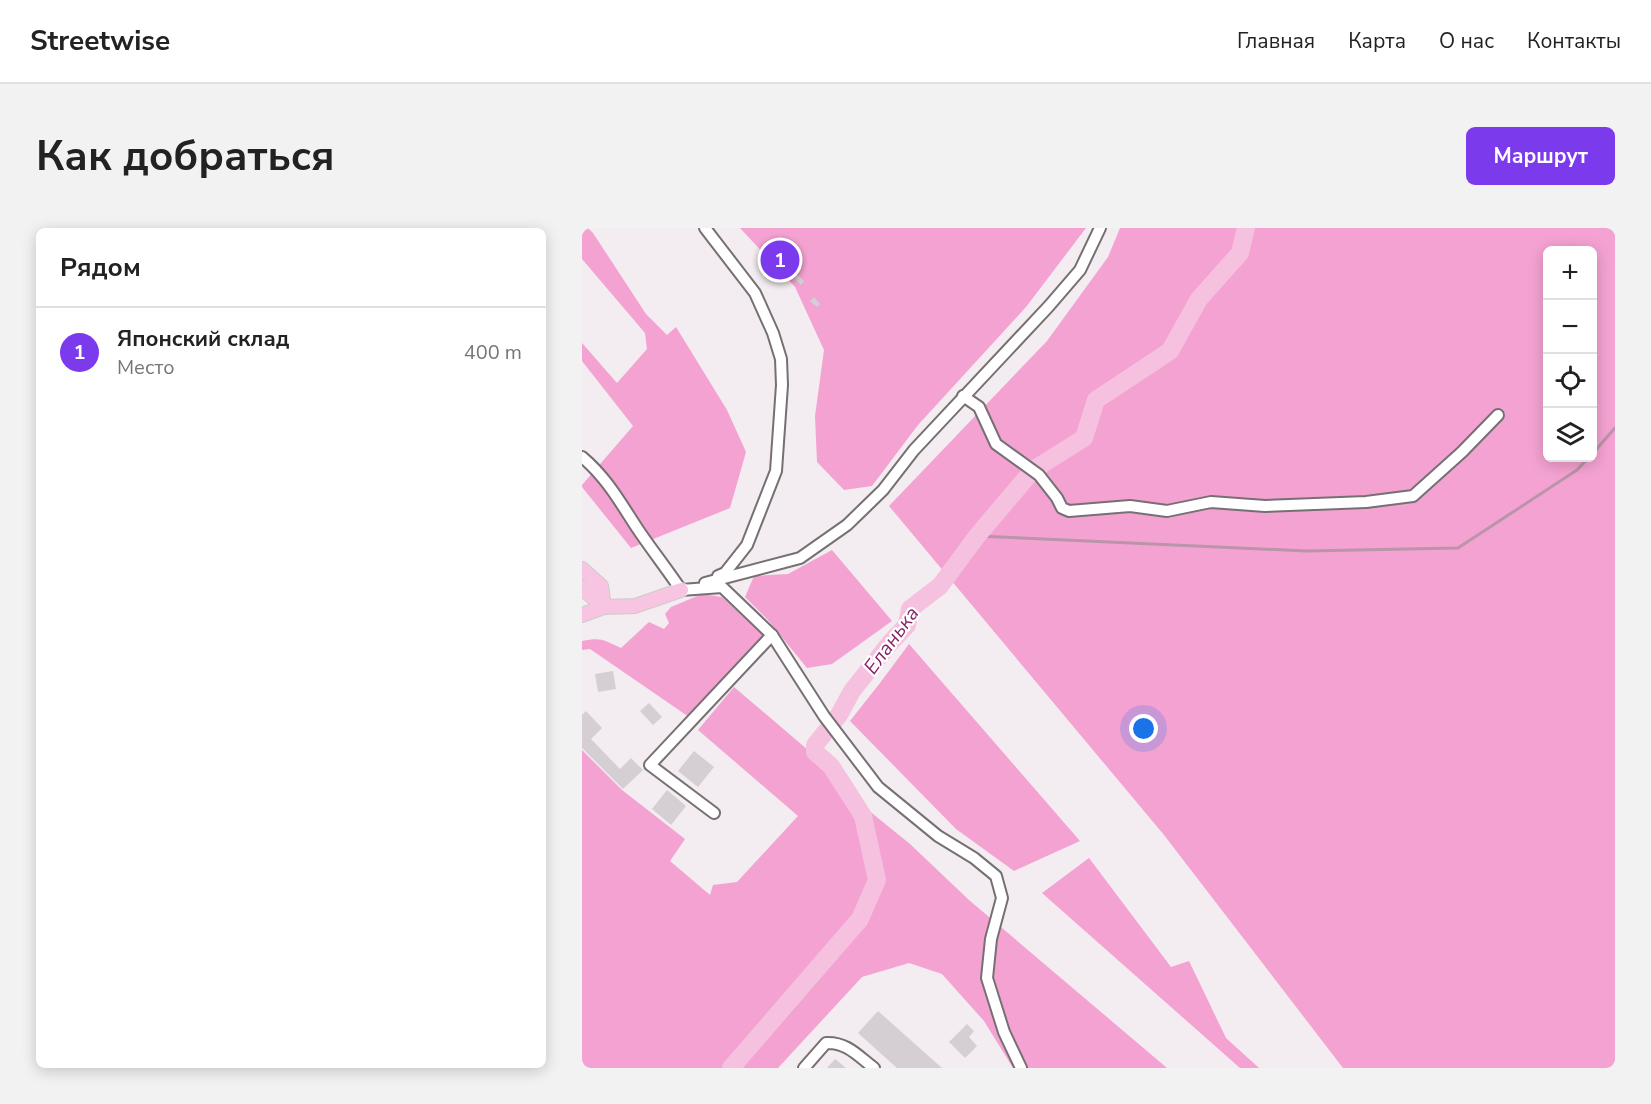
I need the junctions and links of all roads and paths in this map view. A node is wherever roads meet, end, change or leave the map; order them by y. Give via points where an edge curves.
1 (705, 228) edge
2 (1100, 228) edge
3 (963, 396) junction
4 (1498, 415) dead end
5 (582, 458) edge
6 (582, 569) edge
7 (582, 588) edge
8 (681, 590) junction
9 (604, 607) junction
10 (582, 615) edge
11 (772, 635) junction
12 (714, 813) dead end
13 (804, 1068) edge
14 (874, 1068) edge
15 (1020, 1068) edge

1 - 8 street via 755,293 773,333 781,359 781,412 776,471 747,544 725,573
2 - 3 street via 1080,270
3 - 4 street via 979,406 996,444 1039,475 1062,508 1069,511 1130,506 1167,511 1211,502 1265,506 1413,496
3 - 8 street via 883,490 847,525 800,558
5 - 8 street via 610,485
6 - 9 main road via 601,586
7 - 9 main road
8 - 9 main road via 635,606
8 - 11 street via 722,587
9 - 10 main road
11 - 12 street via 650,765
11 - 15 street via 878,788 996,876 1002,898 991,939 987,978
13 - 14 street via 826,1043 837,1043

